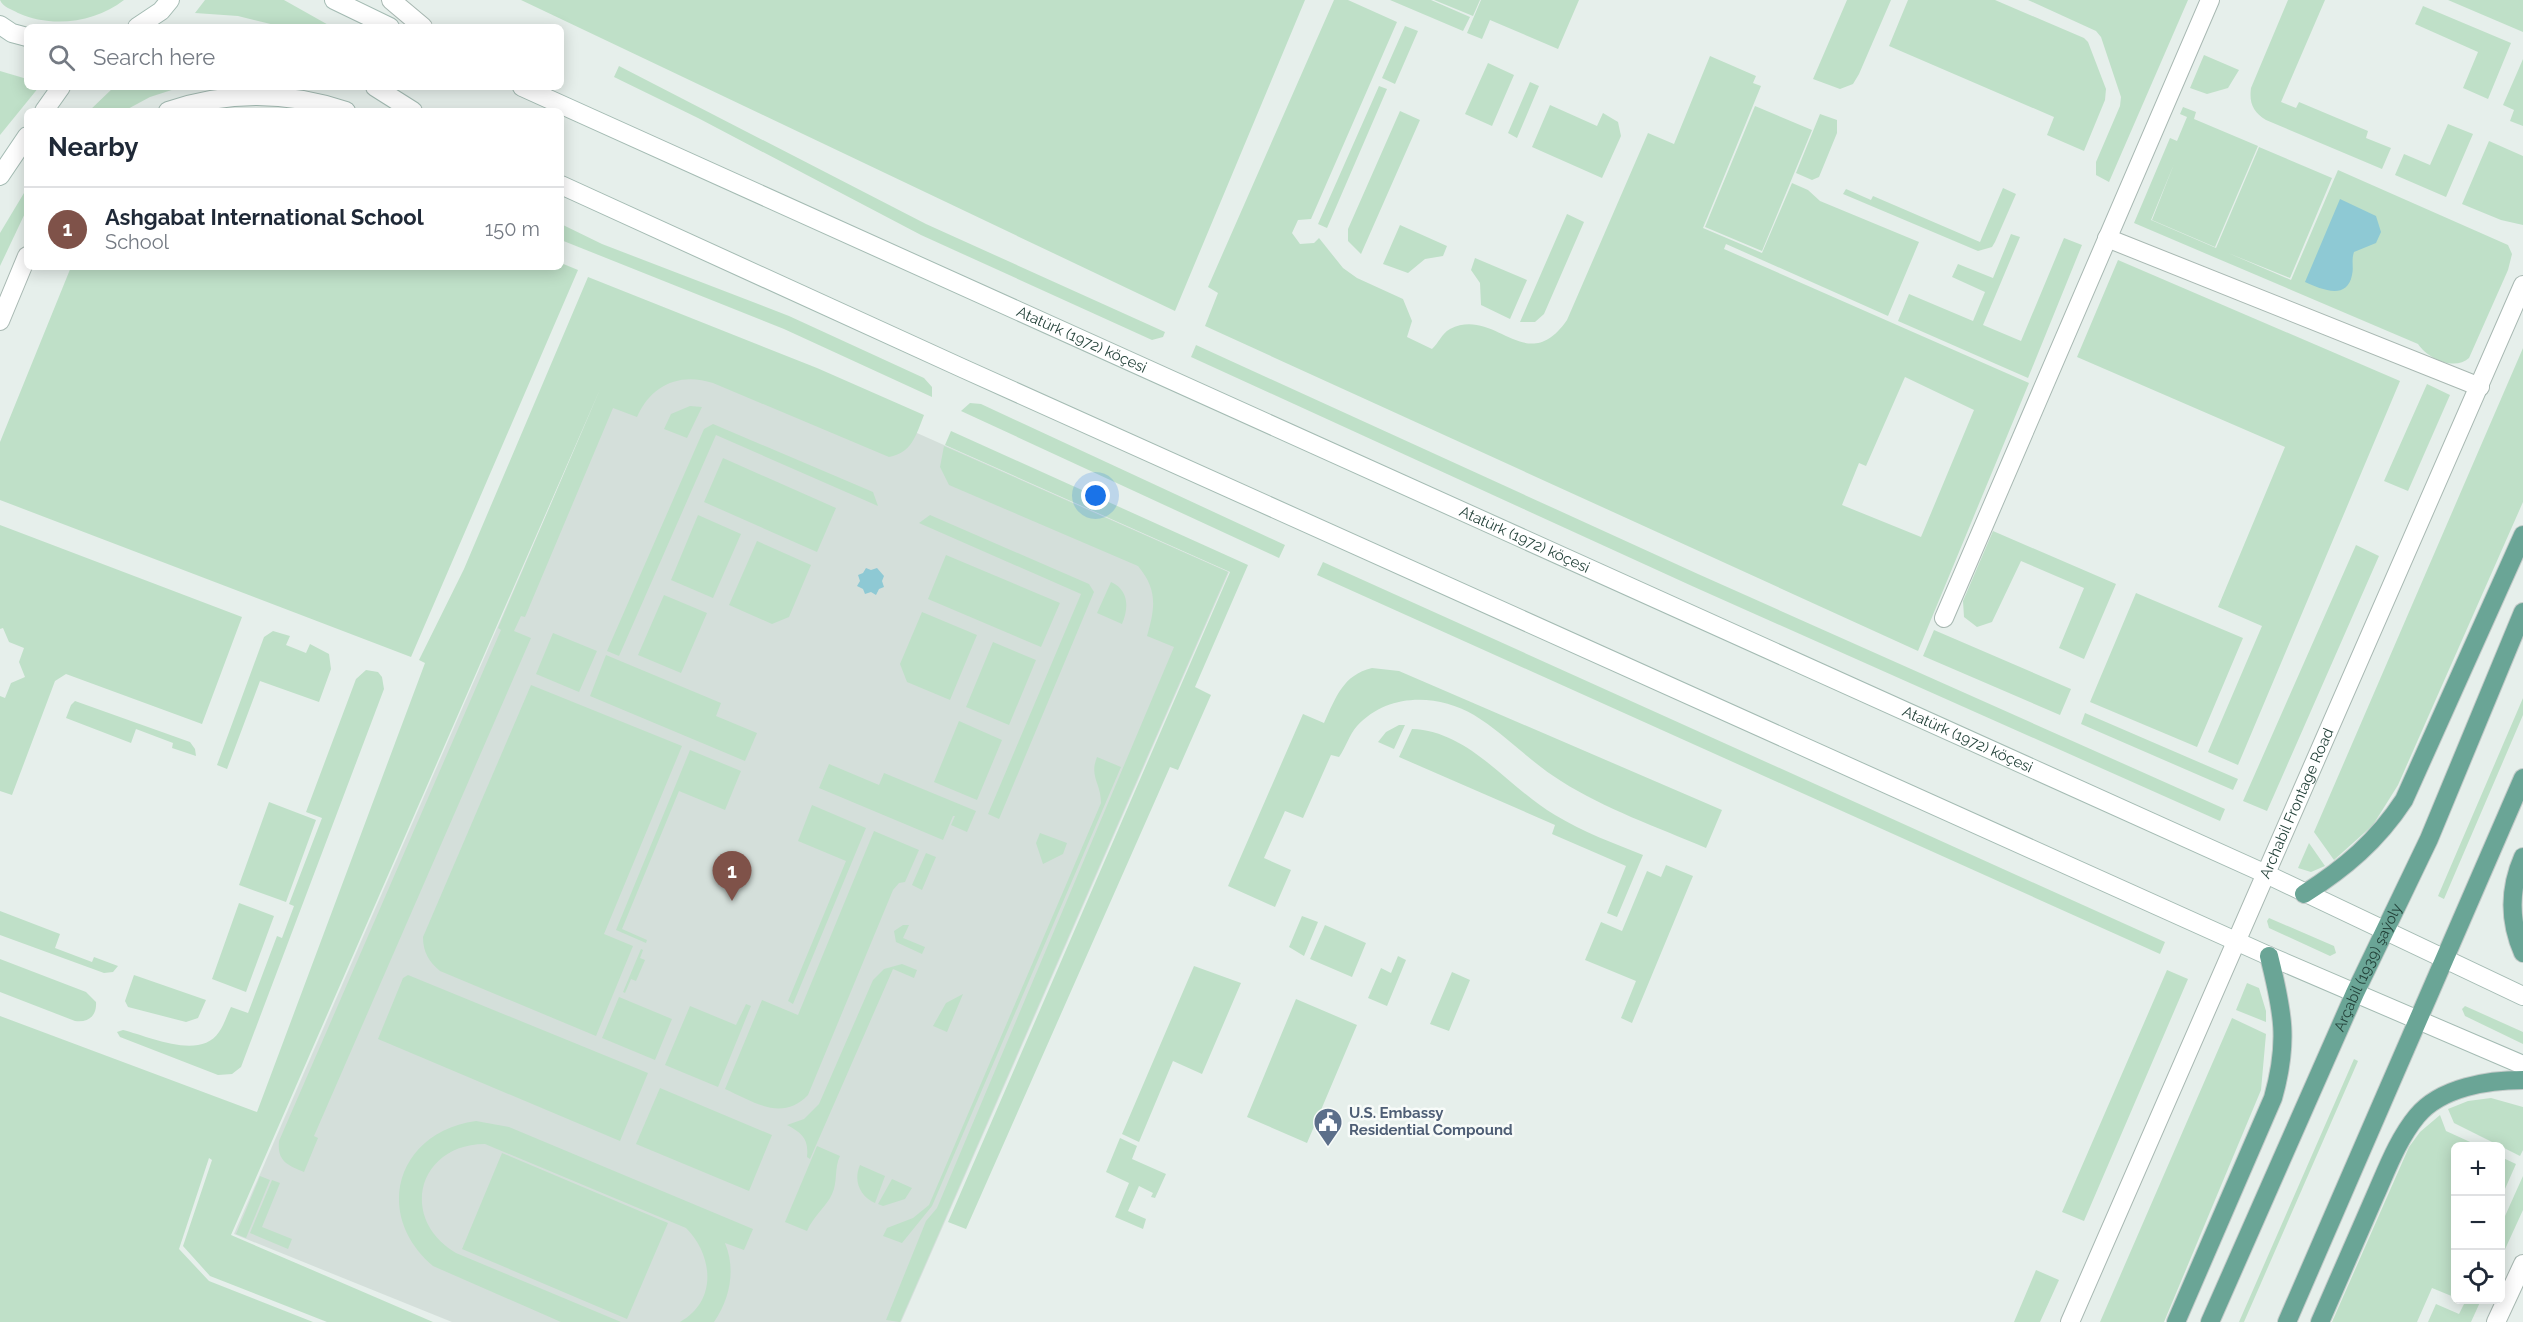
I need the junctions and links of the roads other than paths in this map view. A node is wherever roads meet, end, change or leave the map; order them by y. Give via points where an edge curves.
1 (170, 0) edge
2 (334, 0) edge
3 (391, 0) edge
4 (2210, 0) edge
5 (142, 24) edge
6 (384, 24) edge
7 (419, 24) edge
8 (0, 25) edge
9 (24, 36) edge
10 (59, 90) edge
11 (380, 90) edge
12 (529, 90) edge
13 (47, 108) edge
14 (179, 108) edge
15 (336, 108) edge
16 (408, 108) edge
17 (24, 140) edge
18 (0, 176) edge
19 (564, 186) edge
20 (2107, 238) junction
21 (24, 263) edge
22 (2523, 285) edge
23 (0, 321) edge
24 (2480, 387) junction
25 (2523, 535) edge
26 (2523, 612) edge
27 (1944, 618) dead end
28 (2523, 778) edge
29 (2523, 857) edge
30 (2266, 874) junction
31 (2304, 894) junction
32 (2385, 930) junction
33 (2238, 942) junction
34 (2523, 953) edge
35 (2269, 956) junction
36 (2445, 960) junction
37 (2355, 993) junction
38 (2523, 996) edge
39 (2417, 1021) junction
40 (2523, 1065) edge
41 (2523, 1080) edge
42 (2523, 1264) edge
43 (2070, 1322) edge
44 (2176, 1322) edge
45 (2210, 1322) edge
46 (2287, 1322) edge
47 (2320, 1322) edge
48 (2496, 1322) edge

1 - 5 main road
2 - 6 main road
3 - 7 main road
4 - 20 main road
8 - 9 main road
10 - 13 main road
11 - 16 main road
12 - 30 main road, Atatürk (1972) köçesi
14 - 15 main road via 218,97 256,95 308,100
17 - 18 main road
19 - 33 main road
20 - 24 main road
20 - 27 main road
21 - 23 main road
22 - 24 main road, Archabil Frontage Road
24 - 30 main road, Archabil Frontage Road
25 - 31 main road via 2404,800 2359,856
26 - 32 main road, Arçabil (1939) şaýoly via 2429,839
28 - 36 main road
29 - 34 main road via 2516,873 2512,911 2515,936
30 - 31 main road, Atatürk (1972) köçesi
30 - 33 main road, Archabil Frontage Road
31 - 32 main road, Atatürk (1972) köçesi
32 - 36 main road, Atatürk (1972) köçesi
32 - 37 main road, Arçabil (1939) şaýoly
33 - 35 main road
33 - 43 main road, Archabil Frontage Road
35 - 37 main road
35 - 44 main road via 2284,1030 2282,1066 2272,1098
36 - 38 main road, Atatürk (1972) köçesi
36 - 39 main road
37 - 39 main road
37 - 45 main road, Arçabil (1939) şaýoly
39 - 40 main road
39 - 46 main road
41 - 47 main road via 2473,1085 2444,1096 2418,1114 2396,1149
42 - 48 main road

